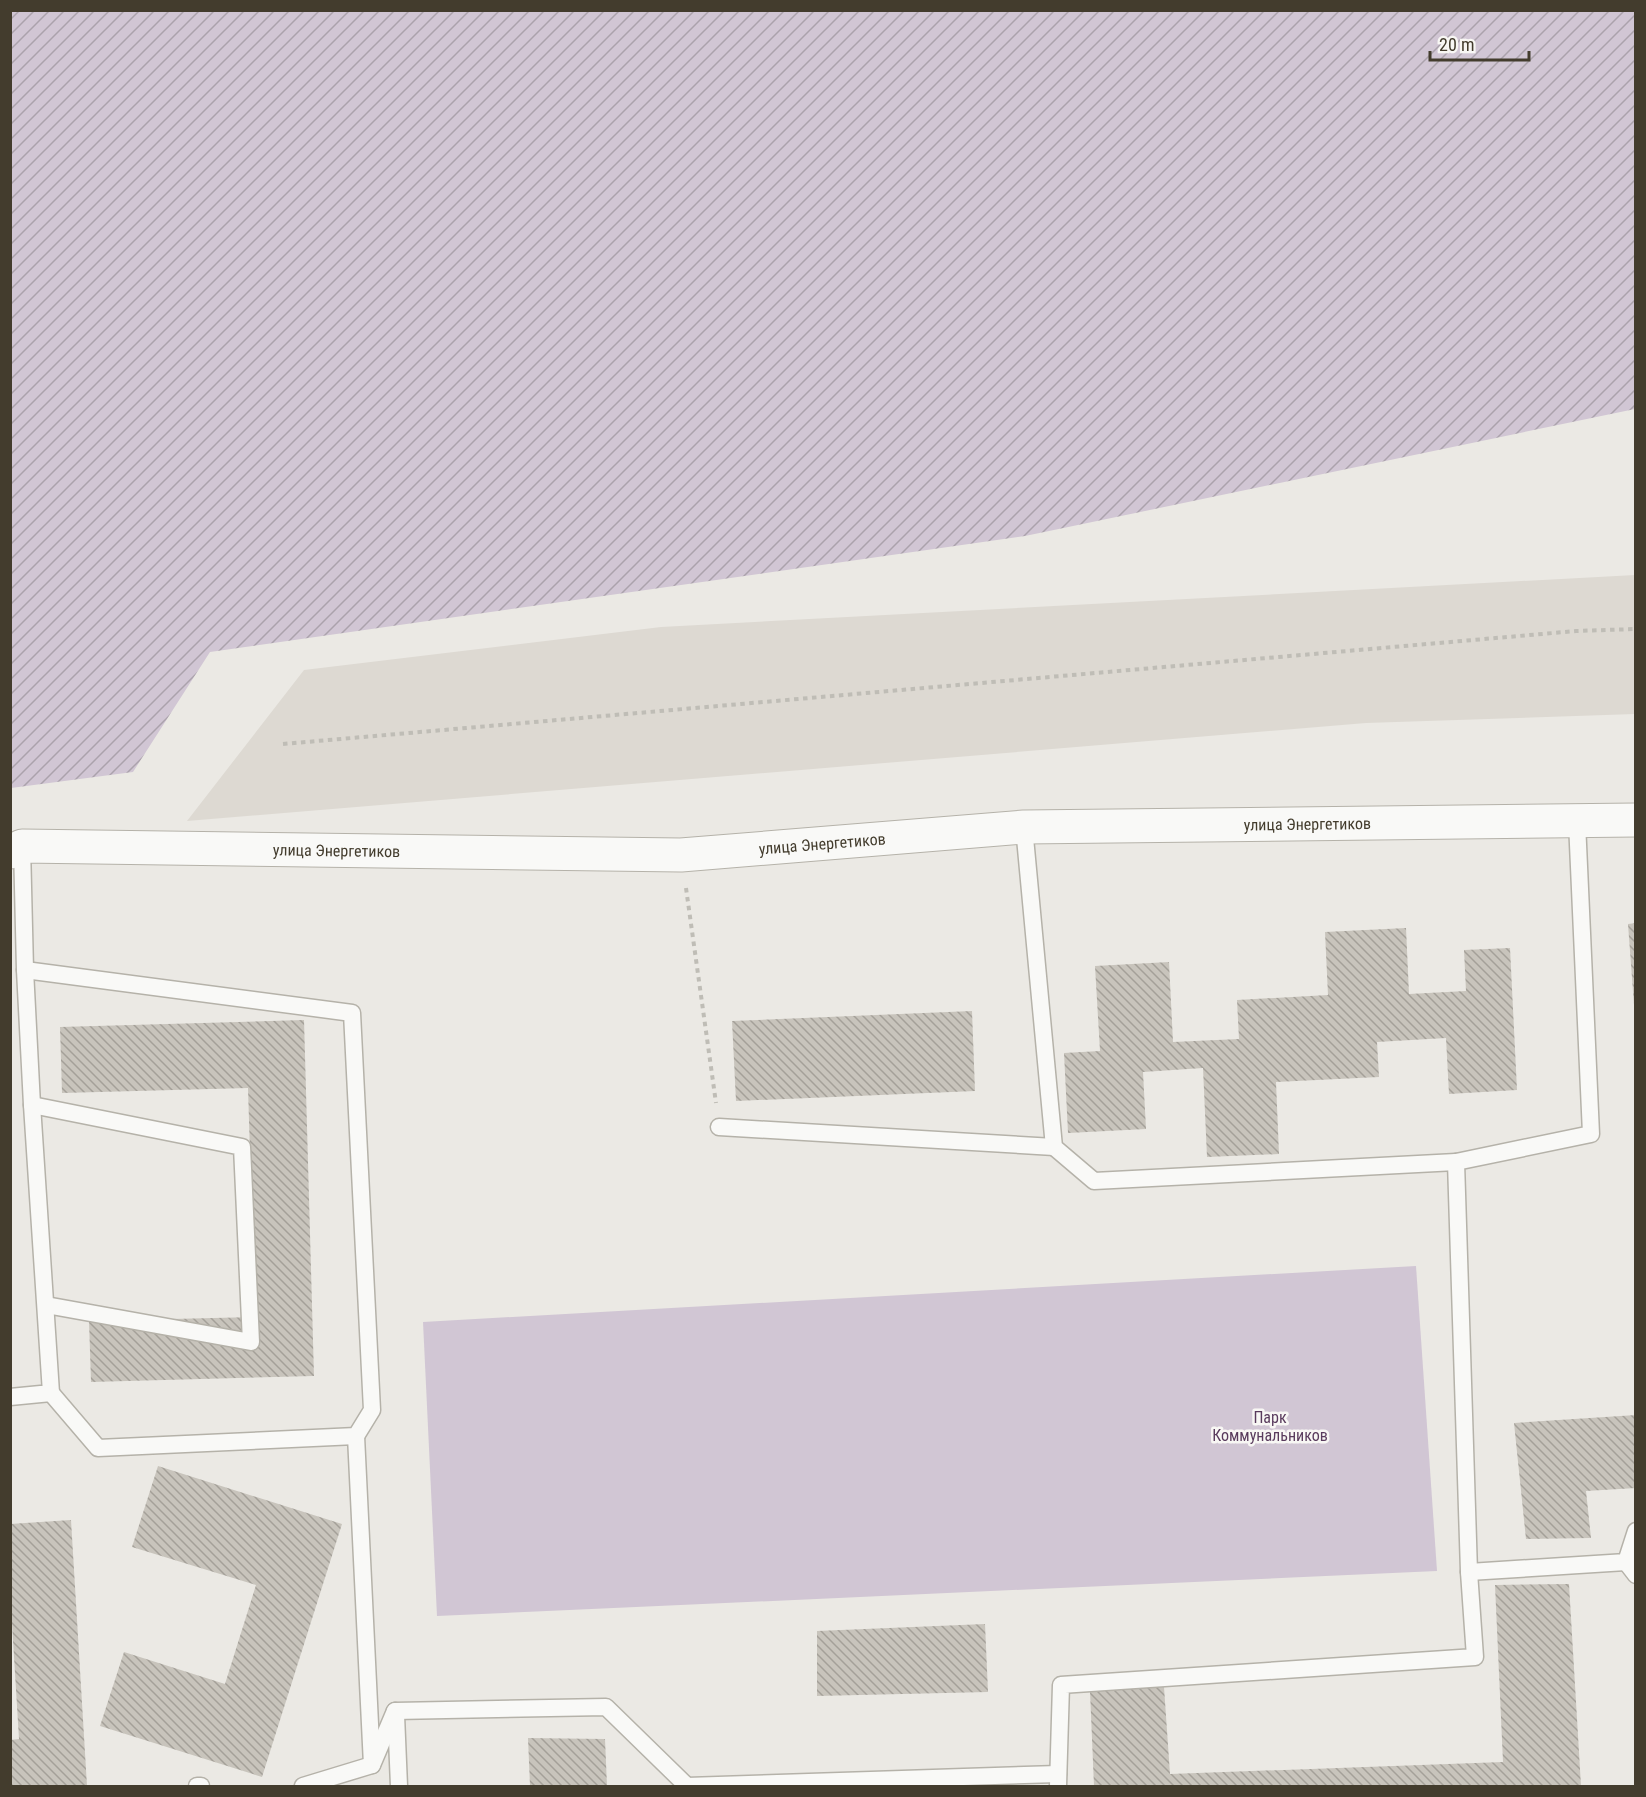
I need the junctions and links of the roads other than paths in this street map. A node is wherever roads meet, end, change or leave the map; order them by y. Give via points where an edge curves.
1 (1635, 820) edge
2 (1577, 822) junction
3 (1024, 827) junction
4 (16, 849) edge
5 (25, 970) junction
6 (32, 1105) junction
7 (719, 1127) road end
8 (1054, 1147) junction
9 (1456, 1162) junction
10 (46, 1305) junction
11 (51, 1393) junction
12 (10, 1397) edge
13 (356, 1436) junction
14 (1635, 1531) edge
15 (1631, 1568) edge
16 (1469, 1572) junction
17 (395, 1711) junction
18 (372, 1765) junction
19 (1058, 1780) edge
20 (303, 1786) edge
21 (399, 1786) edge

1 - 2 street, улица Энергетиков
2 - 3 street, улица Энергетиков
2 - 9 lane via 1591,1134
3 - 4 street, улица Энергетиков via 681,855
3 - 8 lane
4 - 5 lane
5 - 6 lane
5 - 13 lane via 351,1013 372,1410
6 - 10 lane
6 - 10 lane via 242,1147 251,1342
7 - 8 lane
8 - 9 lane via 1094,1181
9 - 16 lane
10 - 11 lane
11 - 12 lane
11 - 13 lane via 98,1448
13 - 18 lane
14 - 15 lane
15 - 16 lane
16 - 19 lane via 1475,1657 1061,1685
17 - 18 lane
17 - 19 lane via 606,1707 687,1786
17 - 21 lane
18 - 20 lane

